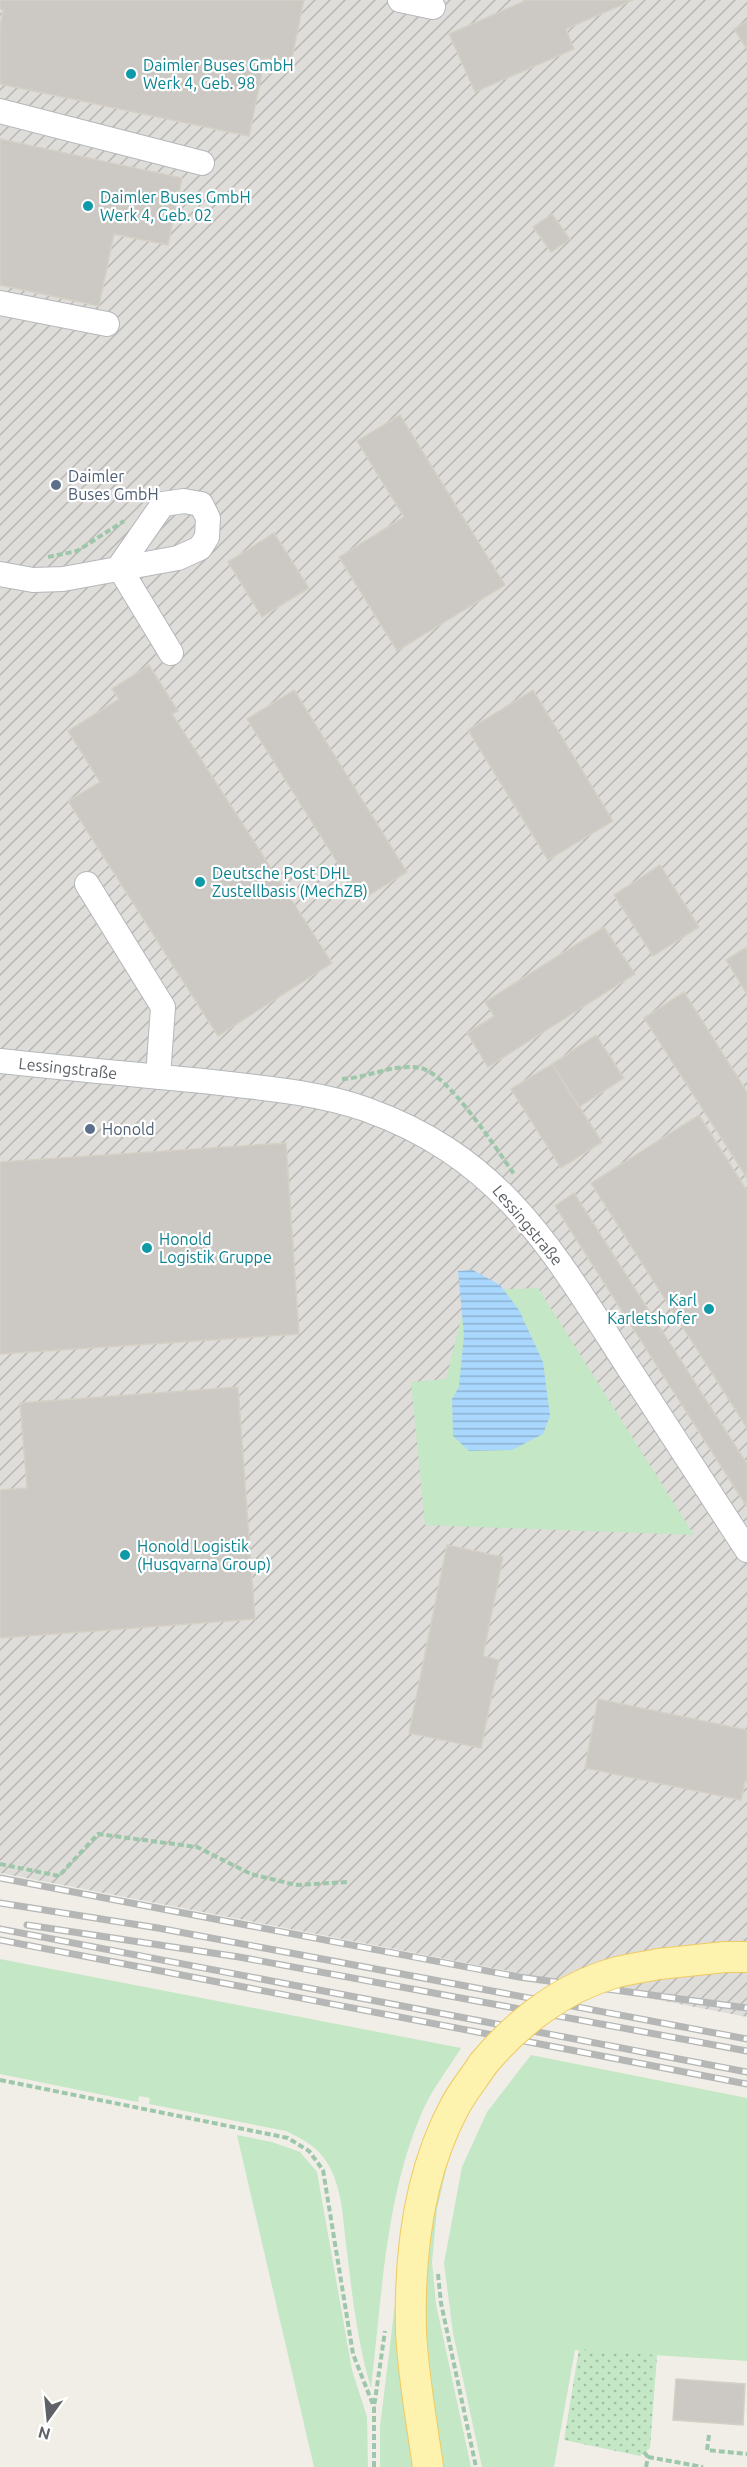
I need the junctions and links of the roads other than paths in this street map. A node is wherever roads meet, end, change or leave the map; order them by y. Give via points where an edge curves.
1 (400, 0) edge
2 (433, 7) dead end
3 (0, 111) edge
4 (202, 163) dead end
5 (0, 303) edge
6 (107, 324) dead end
7 (119, 567) junction
8 (0, 574) edge
9 (171, 653) dead end
10 (87, 884) dead end
11 (0, 1061) edge
12 (159, 1077) junction
13 (747, 1550) edge
14 (747, 1957) edge
15 (428, 2467) edge

1 - 2 street
3 - 4 street
5 - 6 street
7 - 7 street via 178,558 200,548 207,537 208,518 201,504 163,504
7 - 8 street via 63,579 33,580
7 - 9 street
10 - 12 street via 163,1007
11 - 12 street, Lessingstraße
12 - 13 street, Lessingstraße via 297,1092 364,1109 438,1142 470,1163 524,1216 564,1268
14 - 15 main road, bridge via 659,1964 614,1973 559,1997 514,2031 483,2064 455,2105 436,2151 420,2208 412,2272 411,2333

